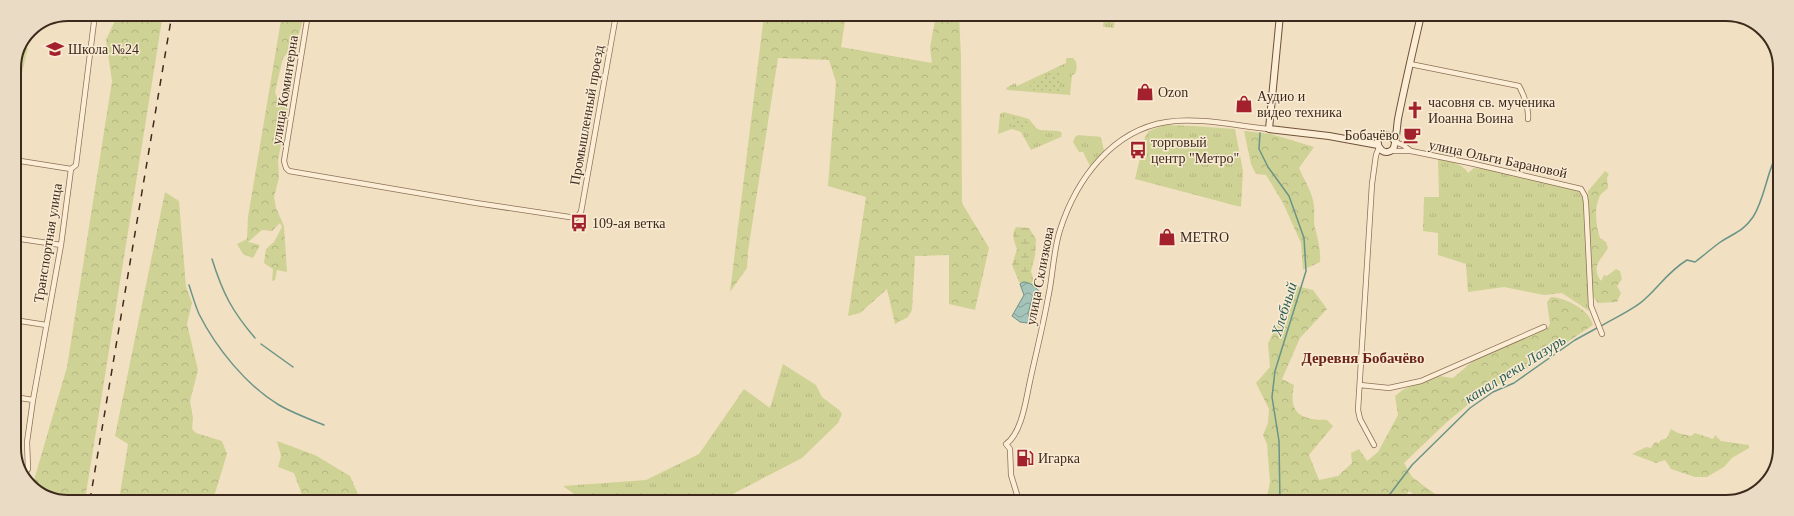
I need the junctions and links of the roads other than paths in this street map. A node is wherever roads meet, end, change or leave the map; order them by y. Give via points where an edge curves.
1 (94, 21) edge
2 (307, 21) edge
3 (615, 21) edge
4 (1279, 21) edge
5 (1420, 21) edge
6 (1410, 64) junction
7 (1528, 119) dead end
8 (1398, 120) junction
9 (1269, 129) junction
10 (1383, 135) junction
11 (1361, 142) junction
12 (1395, 142) junction
13 (1379, 147) junction
14 (1411, 151) junction
15 (1389, 152) junction
16 (21, 161) edge
17 (71, 169) junction
18 (576, 218) joint
19 (21, 239) edge
20 (61, 245) junction
21 (21, 321) edge
22 (46, 325) junction
23 (1544, 327) dead end
24 (1602, 334) dead end
25 (1360, 385) junction
26 (21, 398) edge
27 (33, 400) junction
28 (1374, 445) dead end
29 (27, 470) edge
30 (1018, 495) edge

1 - 17 street, Транспортная улица via 76,165
2 - 18 street, улица Коминтерна via 284,161 286,168 293,172
3 - 18 street, Промышленный проезд via 581,212
4 - 9 street
5 - 6 street
6 - 7 street via 1519,86 1526,104
6 - 8 street
8 - 10 street
8 - 12 street
9 - 11 street
9 - 30 street, улица Склизкова via 1188,120 1156,124 1138,130 1115,144 1088,175 1060,230 1024,409 1013,440 1006,444 1010,449 1011,475
10 - 11 street
10 - 12 street via 1390,136
10 - 13 street via 1378,140
11 - 13 street
12 - 14 street, улица Ольги Барановой via 1403,144
12 - 15 street
13 - 15 street via 1384,152
13 - 25 street via 1372,184
14 - 15 street, улица Ольги Барановой
14 - 24 street, улица Ольги Барановой via 1581,189 1586,202 1591,306
16 - 17 street
17 - 20 street, Транспортная улица
19 - 20 street
20 - 22 street, Транспортная улица
21 - 22 street
22 - 27 street, Транспортная улица
23 - 25 street via 1421,380 1389,388
25 - 28 street via 1360,419
26 - 27 street
27 - 29 street, Транспортная улица via 27,442

